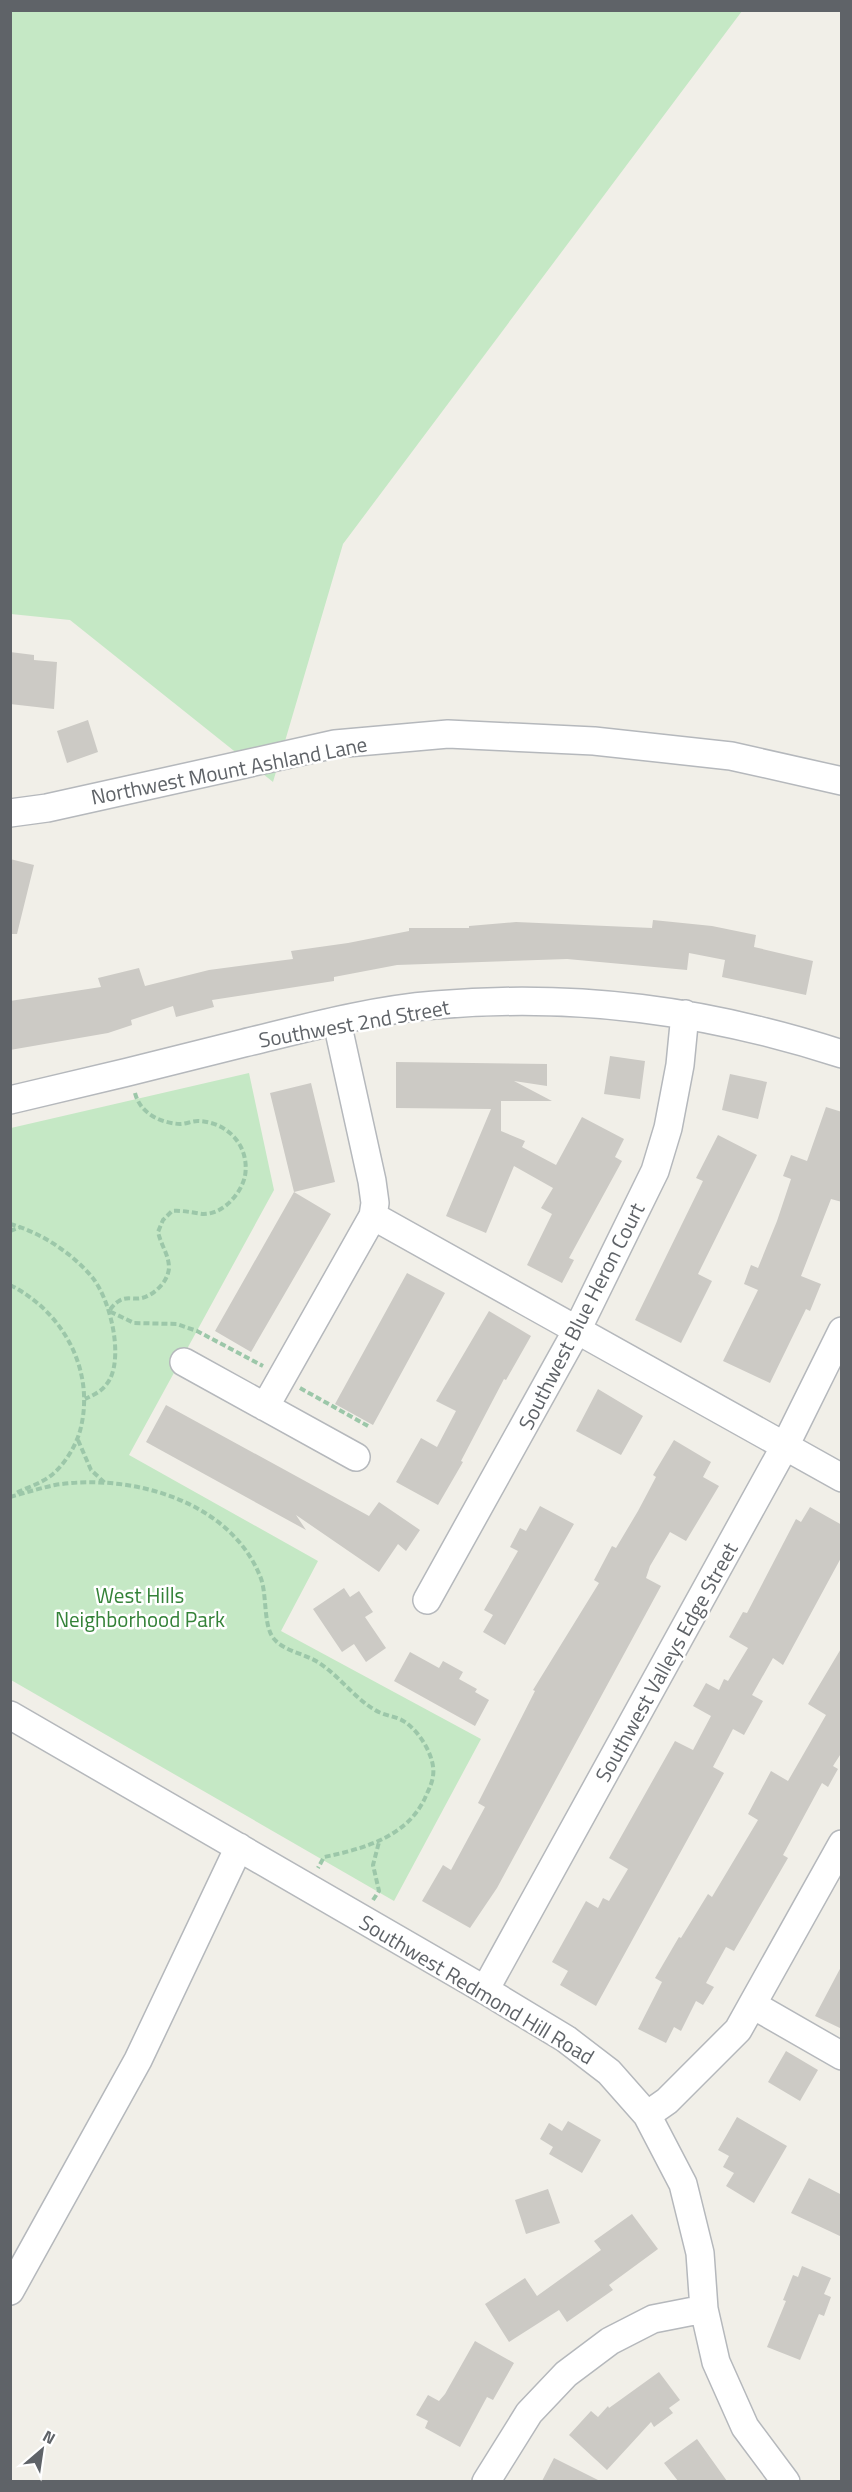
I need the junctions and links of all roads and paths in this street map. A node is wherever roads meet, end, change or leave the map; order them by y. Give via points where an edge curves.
1 (842, 781) edge
2 (10, 813) edge
3 (685, 1014) junction
4 (337, 1022) junction
5 (842, 1054) edge
6 (130, 1072) junction
7 (10, 1100) edge
8 (373, 1216) junction
9 (10, 1224) edge
10 (21, 1227) junction
11 (10, 1231) edge
12 (10, 1285) edge
13 (109, 1311) junction
14 (577, 1330) junction
15 (842, 1331) edge
16 (184, 1362) dead end
17 (282, 1377) junction
18 (85, 1399) junction
19 (265, 1407) junction
20 (368, 1426) dead end
21 (78, 1439) junction
22 (784, 1446) junction
23 (356, 1457) dead end
24 (842, 1478) edge
25 (105, 1483) junction
26 (10, 1496) edge
27 (427, 1600) dead end
28 (10, 1715) edge
29 (380, 1841) junction
30 (842, 1844) edge
31 (239, 1847) junction
32 (307, 1887) junction
33 (362, 1919) junction
34 (485, 1990) junction
35 (753, 2005) junction
36 (842, 2056) edge
37 (647, 2115) junction
38 (10, 2290) edge
39 (704, 2309) junction
40 (486, 2481) edge
41 (786, 2481) edge

1 - 2 street, Northwest Mount Ashland Lane via 730,756 594,741 448,734 336,744
3 - 4 street, Southwest 2nd Street via 538,1001 433,1005
3 - 5 street, Southwest 2nd Street via 723,1020
3 - 14 street, Southwest Blue Heron Court via 668,1128 655,1171
4 - 6 street, Southwest 2nd Street
4 - 8 street via 372,1181
6 - 7 street, Southwest 2nd Street
6 - 13 path via 137,1103 153,1117 167,1123 196,1121 224,1127 237,1140 245,1155 246,1168 234,1199 221,1209 206,1214 172,1211 163,1220 158,1232 169,1271 162,1284 147,1296 117,1301
8 - 14 street
8 - 17 street
9 - 10 path
10 - 11 path
10 - 13 path via 47,1240 93,1278
12 - 18 path via 43,1308 62,1329 79,1359
13 - 17 path via 135,1323 177,1324 197,1331
13 - 18 path via 116,1343 114,1365 100,1392
14 - 22 street
14 - 27 street, Southwest Blue Heron Court
15 - 22 street, Southwest Valleys Edge Street
16 - 19 street
17 - 19 street
17 - 20 path
18 - 21 path
19 - 23 street
21 - 25 path via 91,1470
21 - 26 path via 50,1476
22 - 24 street
22 - 34 street, Southwest Valleys Edge Street
25 - 26 path via 55,1485
25 - 29 path via 163,1494 188,1503 220,1524 250,1555 261,1577 267,1597 268,1626 275,1641 329,1670 378,1712 404,1721 424,1743 434,1775 430,1787 410,1821
28 - 31 street, Southwest Redmond Hill Road
29 - 32 path via 324,1857
29 - 33 path via 373,1865 379,1890
30 - 35 street
31 - 32 street, Southwest Redmond Hill Road
31 - 38 street via 138,2060
32 - 33 street, Southwest Redmond Hill Road
33 - 34 street, Southwest Redmond Hill Road
34 - 37 street, Southwest Redmond Hill Road via 601,2065
35 - 36 street
35 - 37 street via 738,2031 714,2058
37 - 39 street, Southwest Redmond Hill Road via 683,2184 700,2253
39 - 40 street via 653,2319 610,2341 566,2374 529,2413
39 - 41 street, Southwest Redmond Hill Road via 716,2362 745,2427

